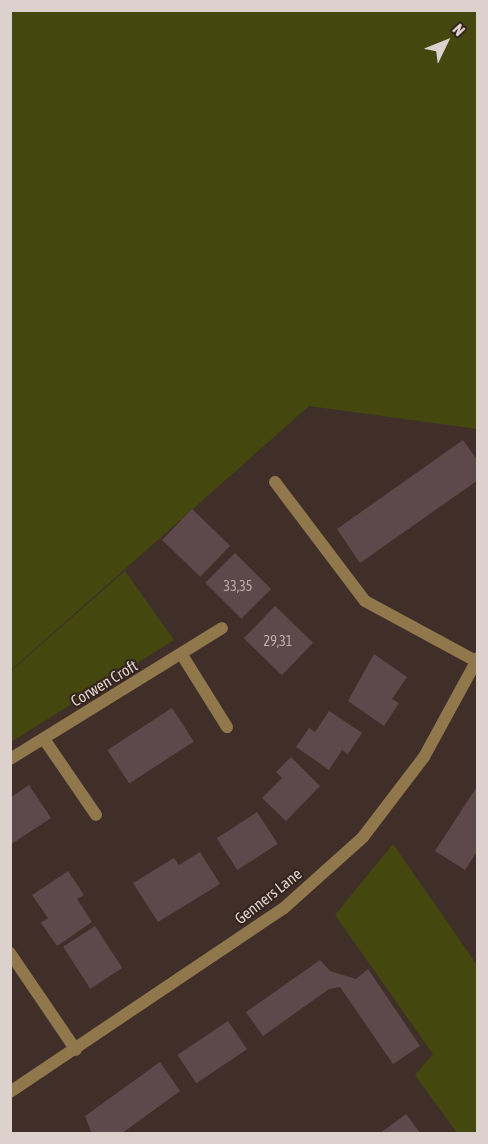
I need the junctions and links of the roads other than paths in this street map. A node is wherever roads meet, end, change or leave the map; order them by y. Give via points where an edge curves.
1 (275, 482) dead end
2 (222, 628) dead end
3 (182, 655) junction
4 (477, 660) edge
5 (227, 728) dead end
6 (44, 739) junction
7 (10, 759) edge
8 (96, 815) dead end
9 (10, 953) edge
10 (76, 1050) junction
11 (10, 1092) edge

1 - 4 street via 365,601
2 - 3 street, Corwen Croft
3 - 5 street
3 - 6 street, Corwen Croft
4 - 10 street, Genners Lane via 423,757 363,837 284,908
6 - 7 street, Corwen Croft
6 - 8 street
9 - 10 street
10 - 11 street, Genners Lane

